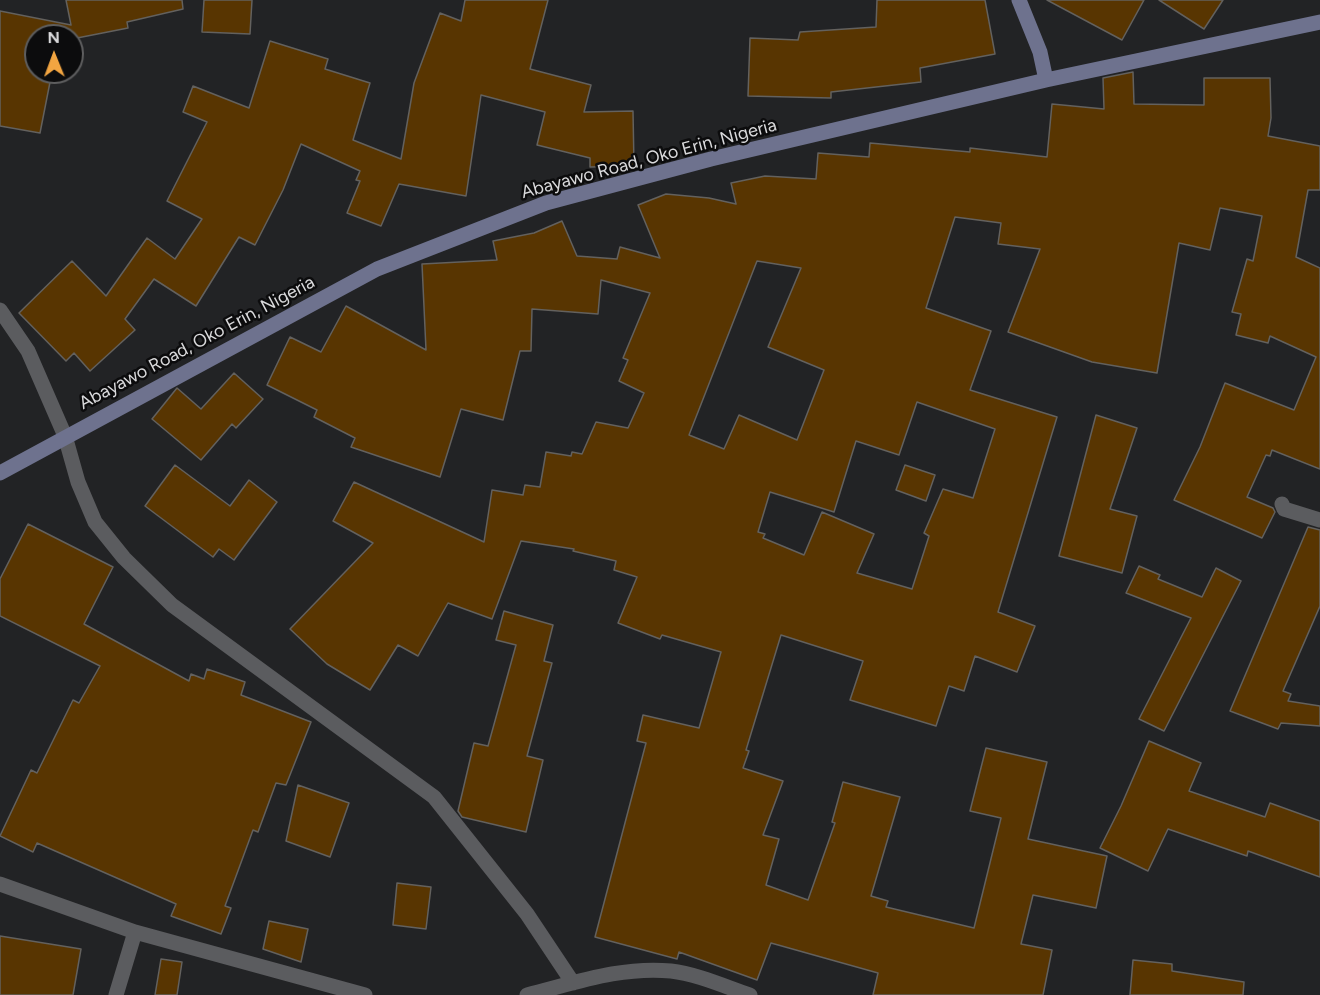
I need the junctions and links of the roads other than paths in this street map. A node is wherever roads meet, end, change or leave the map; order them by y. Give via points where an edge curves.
1 (1019, 0) edge
2 (1320, 22) edge
3 (1046, 80) junction
4 (0, 310) edge
5 (65, 436) junction
6 (0, 473) edge
7 (1282, 504) dead end
8 (1320, 520) edge
9 (0, 884) edge
10 (135, 933) junction
11 (573, 983) junction
12 (116, 995) edge
13 (365, 995) edge
14 (527, 995) edge
15 (750, 995) edge

1 - 3 street via 1040,52
2 - 3 street, Abayawo Road, Oko Erin, Nigeria
3 - 5 street, Abayawo Road, Oko Erin, Nigeria via 711,159 546,203 377,269
4 - 5 street via 28,351
5 - 6 street, Abayawo Road, Oko Erin, Nigeria
5 - 11 street via 95,522 124,558 172,605 434,797 528,914
7 - 8 street via 1284,509
9 - 10 street
10 - 12 street
10 - 13 street
11 - 14 street
11 - 15 street via 616,972 674,971

